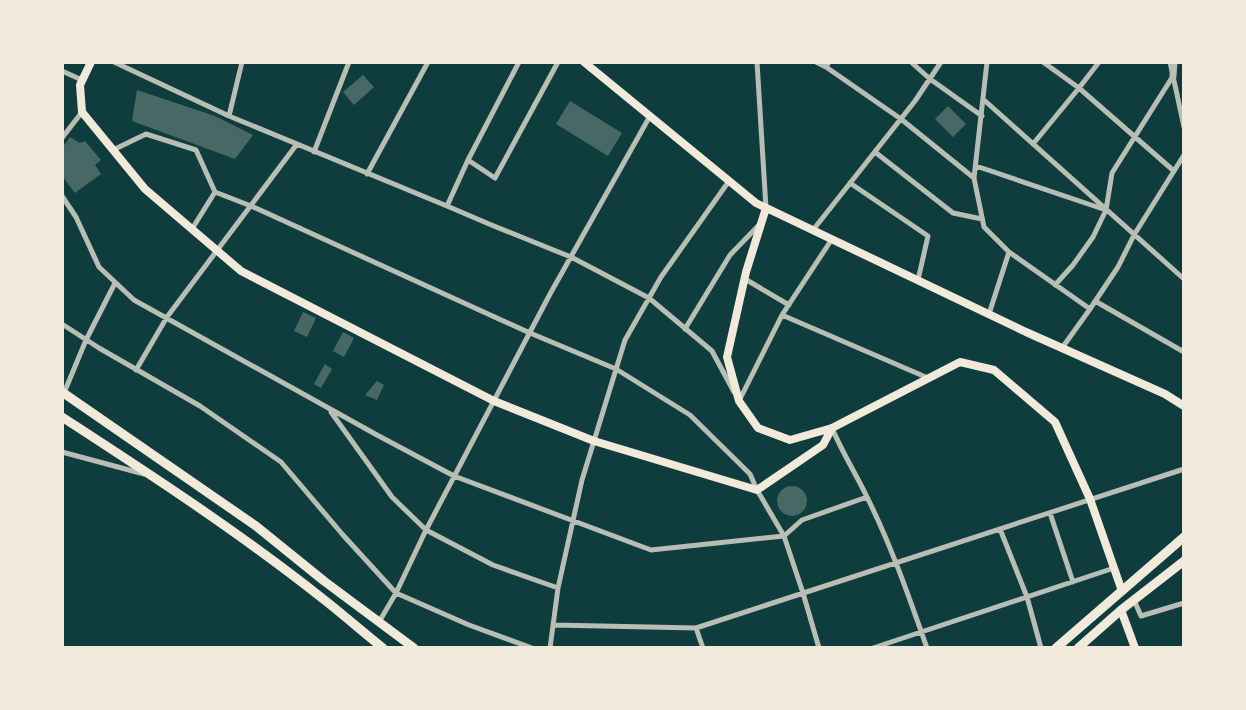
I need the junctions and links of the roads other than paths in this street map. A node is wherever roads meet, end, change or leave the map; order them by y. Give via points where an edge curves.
1 (91, 62) edge
2 (114, 62) edge
3 (350, 62) edge
4 (428, 62) edge
5 (519, 62) edge
6 (558, 62) edge
7 (584, 62) edge
8 (757, 62) edge
9 (816, 62) edge
10 (911, 62) edge
11 (941, 62) edge
12 (988, 62) edge
13 (1043, 62) edge
14 (1099, 62) edge
15 (1170, 62) edge
16 (1174, 62) edge
17 (240, 63) edge
18 (828, 65) edge
19 (62, 71) edge
20 (1172, 76) junction
21 (930, 78) junction
22 (82, 80) junction
23 (1080, 88) junction
24 (984, 100) junction
25 (82, 112) junction
26 (229, 116) junction
27 (650, 116) junction
28 (982, 116) junction
29 (901, 119) junction
30 (1184, 127) edge
31 (1135, 136) junction
32 (62, 138) edge
33 (297, 144) junction
34 (1033, 144) junction
35 (113, 150) junction
36 (314, 152) junction
37 (874, 152) junction
38 (1184, 155) edge
39 (468, 160) junction
40 (976, 166) junction
41 (1174, 171) junction
42 (367, 174) junction
43 (974, 178) junction
44 (729, 181) junction
45 (850, 183) junction
46 (215, 192) junction
47 (62, 196) edge
48 (251, 206) junction
49 (447, 206) junction
50 (766, 208) junction
51 (1106, 210) junction
52 (982, 219) junction
53 (761, 223) junction
54 (192, 229) junction
55 (813, 230) junction
56 (1134, 235) junction
57 (832, 239) junction
58 (217, 251) junction
59 (1009, 252) junction
60 (571, 257) junction
61 (745, 279) junction
62 (1184, 279) edge
63 (918, 280) junction
64 (116, 282) junction
65 (1055, 285) junction
66 (649, 298) junction
67 (1095, 301) junction
68 (789, 305) junction
69 (1090, 309) junction
70 (988, 314) junction
71 (782, 315) junction
72 (167, 317) junction
73 (62, 324) edge
74 (685, 329) junction
75 (530, 333) junction
76 (86, 340) junction
77 (1062, 348) junction
78 (1184, 352) edge
79 (616, 369) junction
80 (136, 370) junction
81 (928, 378) junction
82 (63, 393) edge
83 (494, 401) junction
84 (739, 401) junction
85 (1184, 406) edge
86 (329, 409) junction
87 (62, 417) edge
88 (832, 428) junction
89 (594, 441) junction
90 (62, 452) edge
91 (1184, 469) edge
92 (454, 476) junction
93 (154, 477) junction
94 (757, 490) junction
95 (867, 497) junction
96 (1090, 499) junction
97 (1050, 513) junction
98 (573, 521) junction
99 (1000, 529) junction
100 (426, 530) junction
101 (784, 536) junction
102 (1184, 537) edge
103 (1184, 561) edge
104 (896, 563) junction
105 (1114, 568) junction
106 (1073, 582) junction
107 (558, 588) junction
108 (1122, 591) junction
109 (396, 593) junction
110 (803, 593) junction
111 (1027, 597) junction
112 (1134, 600) junction
113 (1184, 603) edge
114 (1121, 610) junction
115 (379, 622) junction
116 (553, 625) junction
117 (696, 628) junction
118 (922, 632) junction
119 (383, 648) edge
120 (414, 648) edge
121 (532, 648) edge
122 (550, 648) edge
123 (703, 648) edge
124 (818, 648) edge
125 (873, 648) edge
126 (927, 648) edge
127 (1041, 648) edge
128 (1056, 648) edge
129 (1078, 648) edge
130 (1135, 648) edge

1 - 22 main road
2 - 26 street
3 - 36 street
4 - 42 street
5 - 39 street
6 - 39 street via 495,178
7 - 27 main road
8 - 50 street
9 - 18 street
10 - 21 street
11 - 21 street
12 - 24 street
13 - 23 street
14 - 23 street
15 - 20 street
16 - 20 street
17 - 26 street
18 - 29 street
19 - 22 street
20 - 30 street
20 - 31 street
21 - 28 street
21 - 29 street
22 - 25 main road
23 - 31 street
23 - 34 street
24 - 28 street
24 - 34 street
25 - 32 street
25 - 35 main road
26 - 33 street
27 - 44 main road
27 - 60 street
28 - 40 street
29 - 37 street
29 - 43 street
31 - 41 street
31 - 51 street via 1112,173
33 - 36 street
33 - 48 street
34 - 51 street
35 - 46 street via 146,134 196,150
35 - 54 main road via 145,190
36 - 42 street
37 - 45 street
37 - 52 street via 953,213
38 - 41 street
39 - 49 street
40 - 43 street
40 - 51 street
41 - 56 street
42 - 49 street
43 - 52 street
44 - 50 main road
44 - 66 street
45 - 55 street
45 - 63 street via 928,236
46 - 48 street
46 - 54 street
47 - 64 street via 76,217 99,268
48 - 58 street
48 - 75 street
49 - 60 street
50 - 53 main road
50 - 55 main road
51 - 56 street
51 - 65 street via 1093,237
52 - 59 street via 984,227
53 - 61 main road
53 - 74 street via 730,254
54 - 58 main road
55 - 57 main road
56 - 62 street
56 - 67 street via 1118,267
57 - 63 main road
57 - 68 street
58 - 72 street
58 - 83 main road via 241,271
59 - 65 street
59 - 70 street
60 - 66 street
60 - 75 street
61 - 68 street
61 - 84 main road via 728,357
63 - 70 main road
64 - 72 street via 134,300
64 - 76 street
65 - 69 street
66 - 74 street
66 - 79 street via 624,340
67 - 69 street
67 - 78 street
68 - 71 street
69 - 77 street
70 - 77 main road
71 - 81 street
71 - 84 street
72 - 80 street
72 - 86 street
73 - 76 street
74 - 84 street via 712,351
75 - 79 street
75 - 83 street
76 - 80 street
76 - 82 street
77 - 85 main road via 1165,394
79 - 89 street
79 - 94 street via 690,415 750,474
80 - 109 street via 200,406 281,462
81 - 88 main road
81 - 96 main road via 960,362 994,370 1055,422
82 - 115 main road via 256,526
83 - 89 main road
83 - 92 street
84 - 88 main road via 758,428 790,440
86 - 92 street
86 - 100 street via 392,498
87 - 93 main road
88 - 94 main road via 824,445
88 - 95 street
89 - 94 main road
89 - 98 street
90 - 93 street
91 - 96 street
92 - 98 street
92 - 100 street
93 - 119 main road via 327,602
94 - 101 street
95 - 101 street via 802,520
95 - 104 street
96 - 97 street
96 - 105 main road
97 - 99 street
97 - 106 street
98 - 101 street via 651,550
98 - 107 street
99 - 104 street
99 - 111 street
100 - 107 street via 493,565
100 - 109 street
101 - 110 street
102 - 108 main road
103 - 112 main road
104 - 110 street
104 - 118 street
105 - 106 street
105 - 108 main road
106 - 111 street
107 - 116 street
108 - 128 main road
109 - 115 street
109 - 121 street
110 - 117 street
110 - 124 street
111 - 118 street
111 - 127 street
112 - 113 street via 1141,616
112 - 114 main road
114 - 129 main road
114 - 130 main road
115 - 120 main road
116 - 117 street
116 - 122 street
117 - 123 street
118 - 125 street
118 - 126 street

